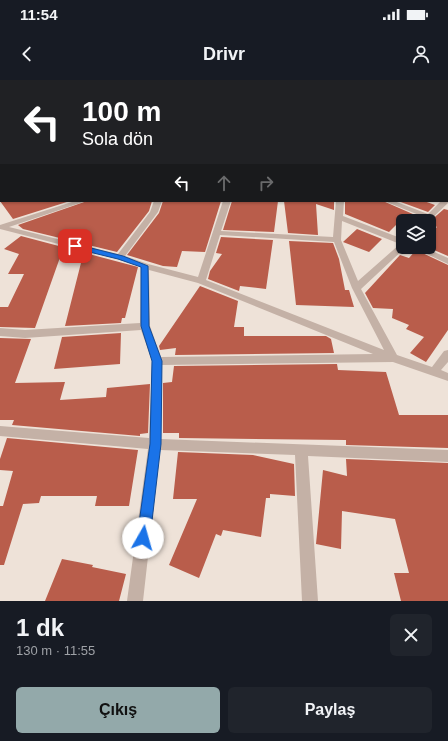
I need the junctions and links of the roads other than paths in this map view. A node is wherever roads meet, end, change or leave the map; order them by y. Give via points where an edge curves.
1 (79, 202) edge
2 (158, 202) edge
3 (227, 202) edge
4 (340, 202) edge
5 (390, 202) edge
6 (444, 202) edge
7 (416, 214) edge
8 (432, 214) edge
9 (338, 217) junction
10 (0, 227) edge
11 (218, 233) junction
12 (396, 239) edge
13 (337, 240) junction
14 (396, 251) edge
15 (432, 254) edge
16 (120, 257) junction
17 (448, 261) edge
18 (145, 266) junction
19 (201, 281) junction
20 (356, 288) junction
21 (145, 326) junction
22 (0, 332) edge
23 (448, 354) edge
24 (393, 358) junction
25 (157, 361) junction
26 (435, 371) junction
27 (448, 377) edge
28 (0, 431) edge
29 (155, 444) junction
30 (301, 449) junction
31 (448, 456) edge
32 (135, 601) edge
33 (310, 601) edge

1 - 10 street
2 - 16 street via 154,212
3 - 11 street
4 - 9 street
5 - 7 street
6 - 8 street
9 - 12 street
9 - 13 street
10 - 16 street
11 - 13 street
11 - 19 street
13 - 20 street
14 - 20 street
15 - 17 street
16 - 18 street
18 - 19 street
18 - 21 street
19 - 24 street
20 - 24 street
21 - 22 street via 25,334
21 - 25 street
23 - 26 street
24 - 25 street
24 - 26 street
25 - 29 street
26 - 27 street
28 - 29 street
29 - 30 street
29 - 32 street
30 - 31 street
30 - 33 street

